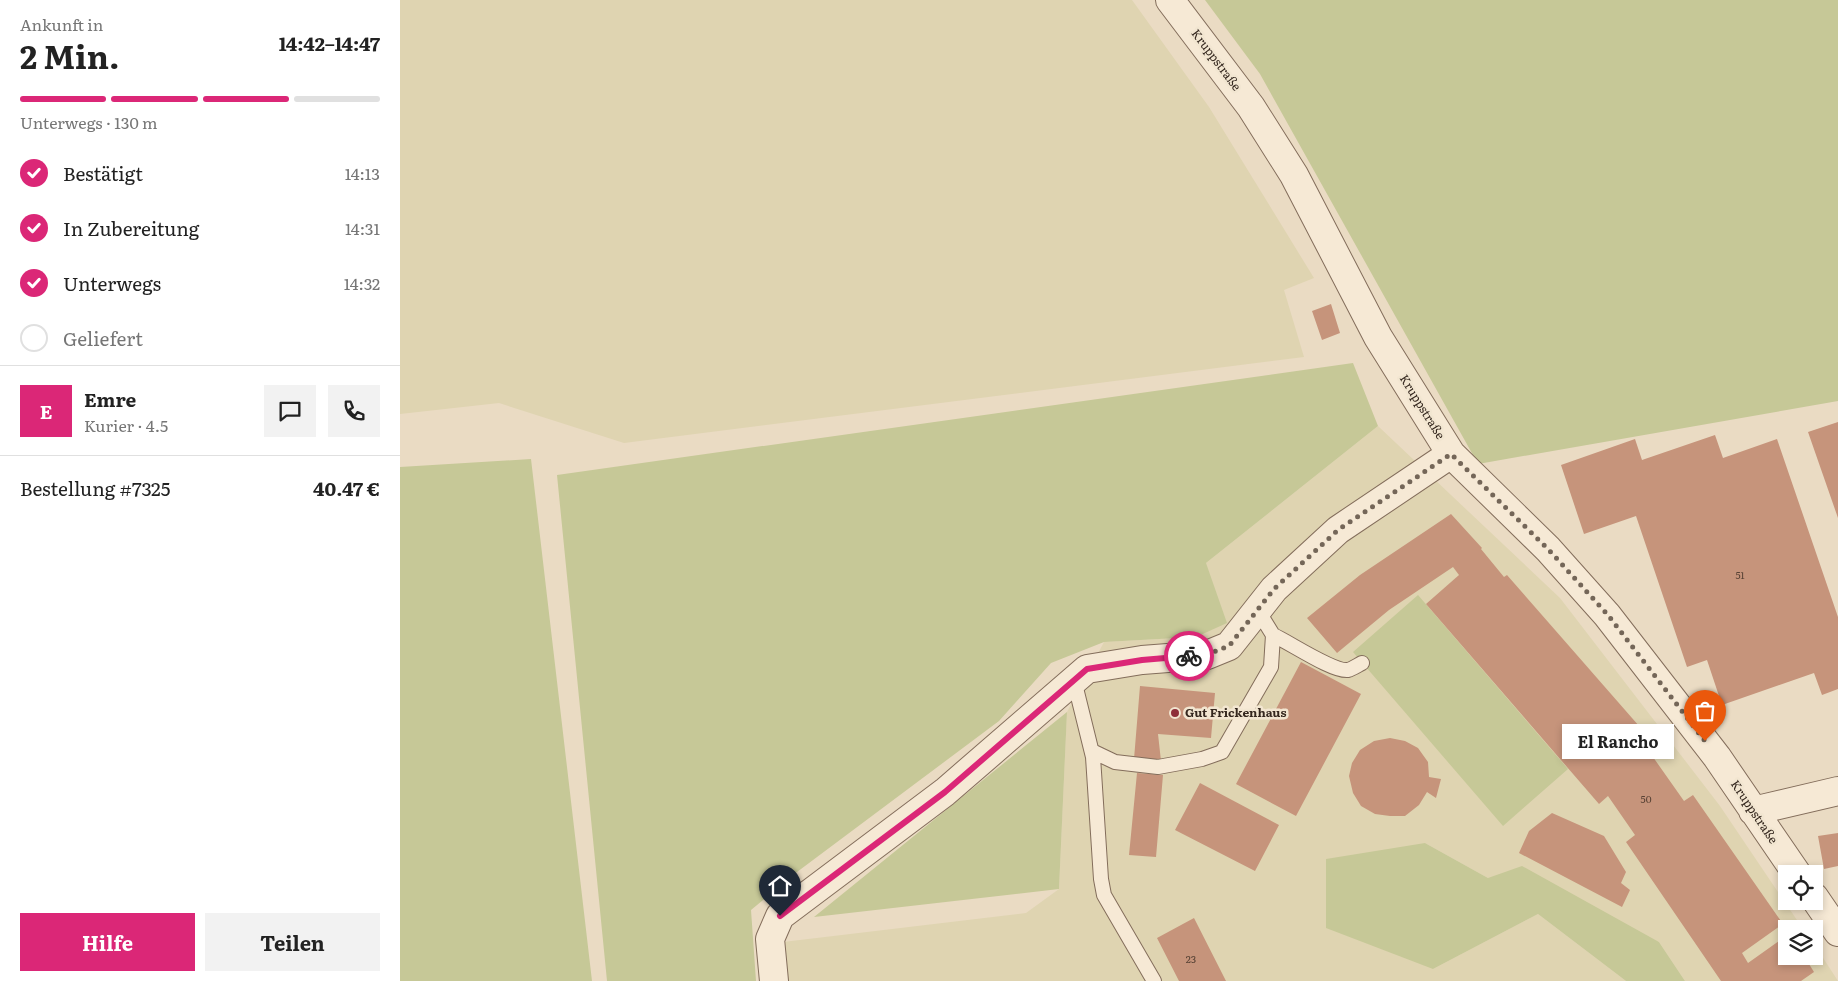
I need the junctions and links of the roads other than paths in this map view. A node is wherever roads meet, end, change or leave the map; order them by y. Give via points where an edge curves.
1 (1170, 0) edge
2 (1451, 454) junction
3 (1257, 609) junction
4 (1274, 635) junction
5 (1362, 662) dead end
6 (1074, 680) junction
7 (1092, 750) junction
8 (1838, 791) edge
9 (1754, 811) junction
10 (1791, 865) edge
11 (1823, 910) edge
12 (1838, 932) edge
13 (774, 981) edge
14 (1154, 981) edge

1 - 2 street, Kruppstraße via 1251,107 1294,175 1378,337
2 - 3 street via 1338,530
2 - 9 street, Kruppstraße via 1548,549 1608,615 1717,757
3 - 4 lane
3 - 6 street via 1229,646 1206,655 1142,660 1087,669
4 - 5 lane via 1339,668 1348,670
4 - 7 lane via 1271,667 1222,752 1158,767 1114,762
6 - 7 lane
6 - 13 street via 945,792 780,916 770,939
7 - 14 lane via 1104,895
8 - 9 street
9 - 10 street, Kruppstraße
11 - 12 street

